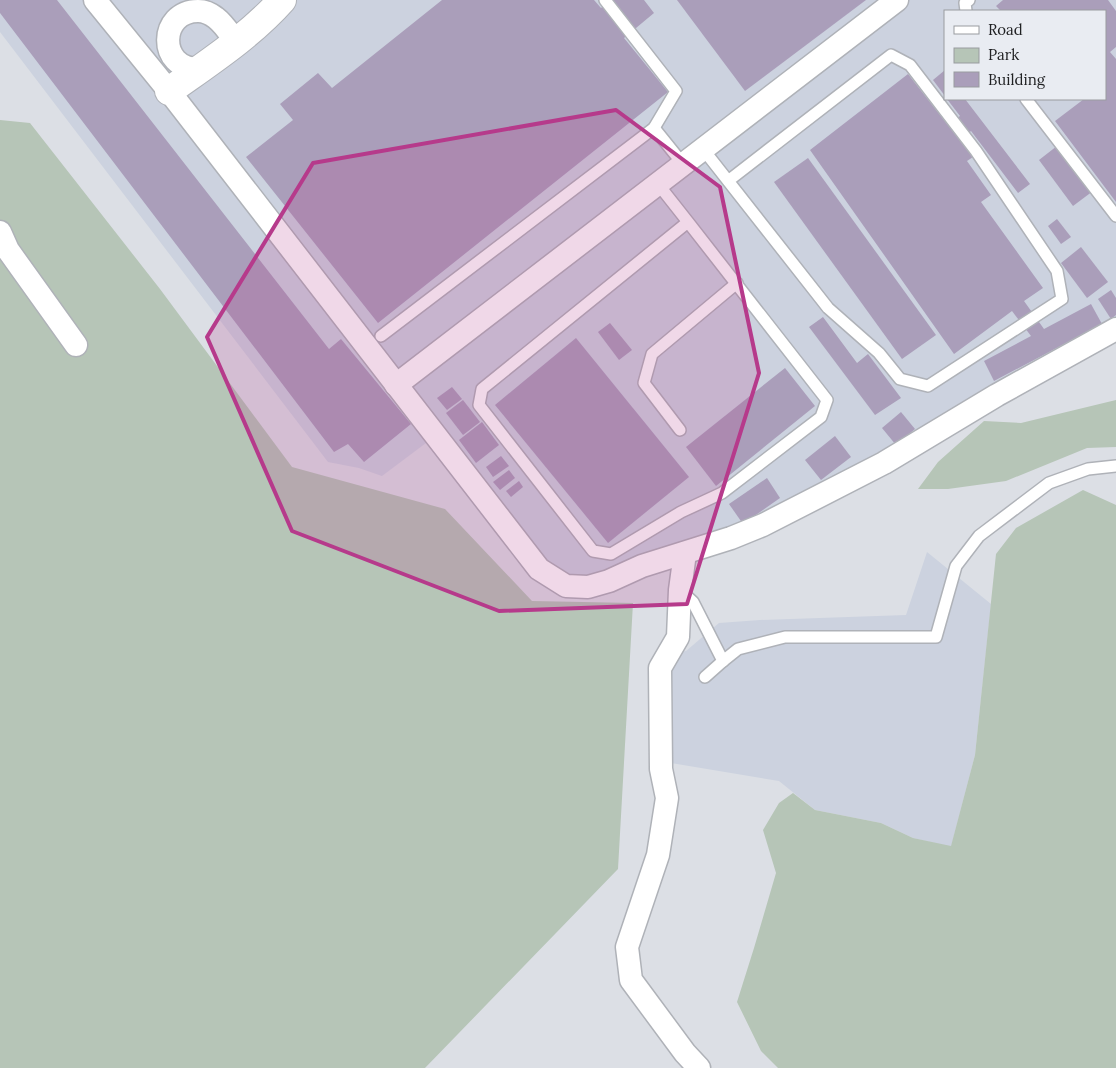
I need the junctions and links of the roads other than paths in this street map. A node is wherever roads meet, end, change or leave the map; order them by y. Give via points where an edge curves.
1 (95, 0) edge
2 (282, 0) edge
3 (605, 0) edge
4 (897, 0) edge
5 (236, 42) junction
6 (199, 69) junction
7 (169, 91) junction
8 (1027, 100) edge
9 (654, 128) junction
10 (703, 149) junction
11 (683, 164) junction
12 (728, 181) junction
13 (658, 184) junction
14 (1116, 216) edge
15 (688, 222) junction
16 (0, 232) edge
17 (737, 284) junction
18 (1116, 329) edge
19 (381, 336) dead end
20 (76, 345) dead end
21 (396, 385) junction
22 (680, 430) dead end
23 (1116, 466) edge
24 (685, 553) junction
25 (680, 590) junction
26 (722, 661) junction
27 (705, 677) dead end
28 (699, 1068) edge

1 - 7 street
2 - 5 street
3 - 9 lane via 676,90
4 - 10 street
5 - 6 street
5 - 6 street via 210,14 194,11 185,14 171,27 168,45 176,61 191,69
6 - 7 street
7 - 21 street
8 - 14 lane
9 - 11 lane
9 - 19 lane
10 - 11 street
10 - 12 lane
11 - 13 street
12 - 12 lane via 828,308 879,352 900,379 928,386 1062,300 1057,271 976,151 910,65 891,55
13 - 15 lane
13 - 21 street
15 - 17 lane
15 - 17 lane via 482,389 479,404 593,552 611,554 681,512 722,493 821,417 827,400
16 - 20 street via 8,250
17 - 22 lane via 652,354 644,383
18 - 24 street via 875,467 763,525
21 - 24 street via 539,569 566,586 588,587
23 - 26 lane via 1088,469 1049,483 979,536 956,566 936,637 785,637 738,649
24 - 25 street
25 - 26 lane via 693,602
25 - 28 street via 678,636 660,668 661,769 668,798 658,855 627,947 631,980
26 - 27 lane

